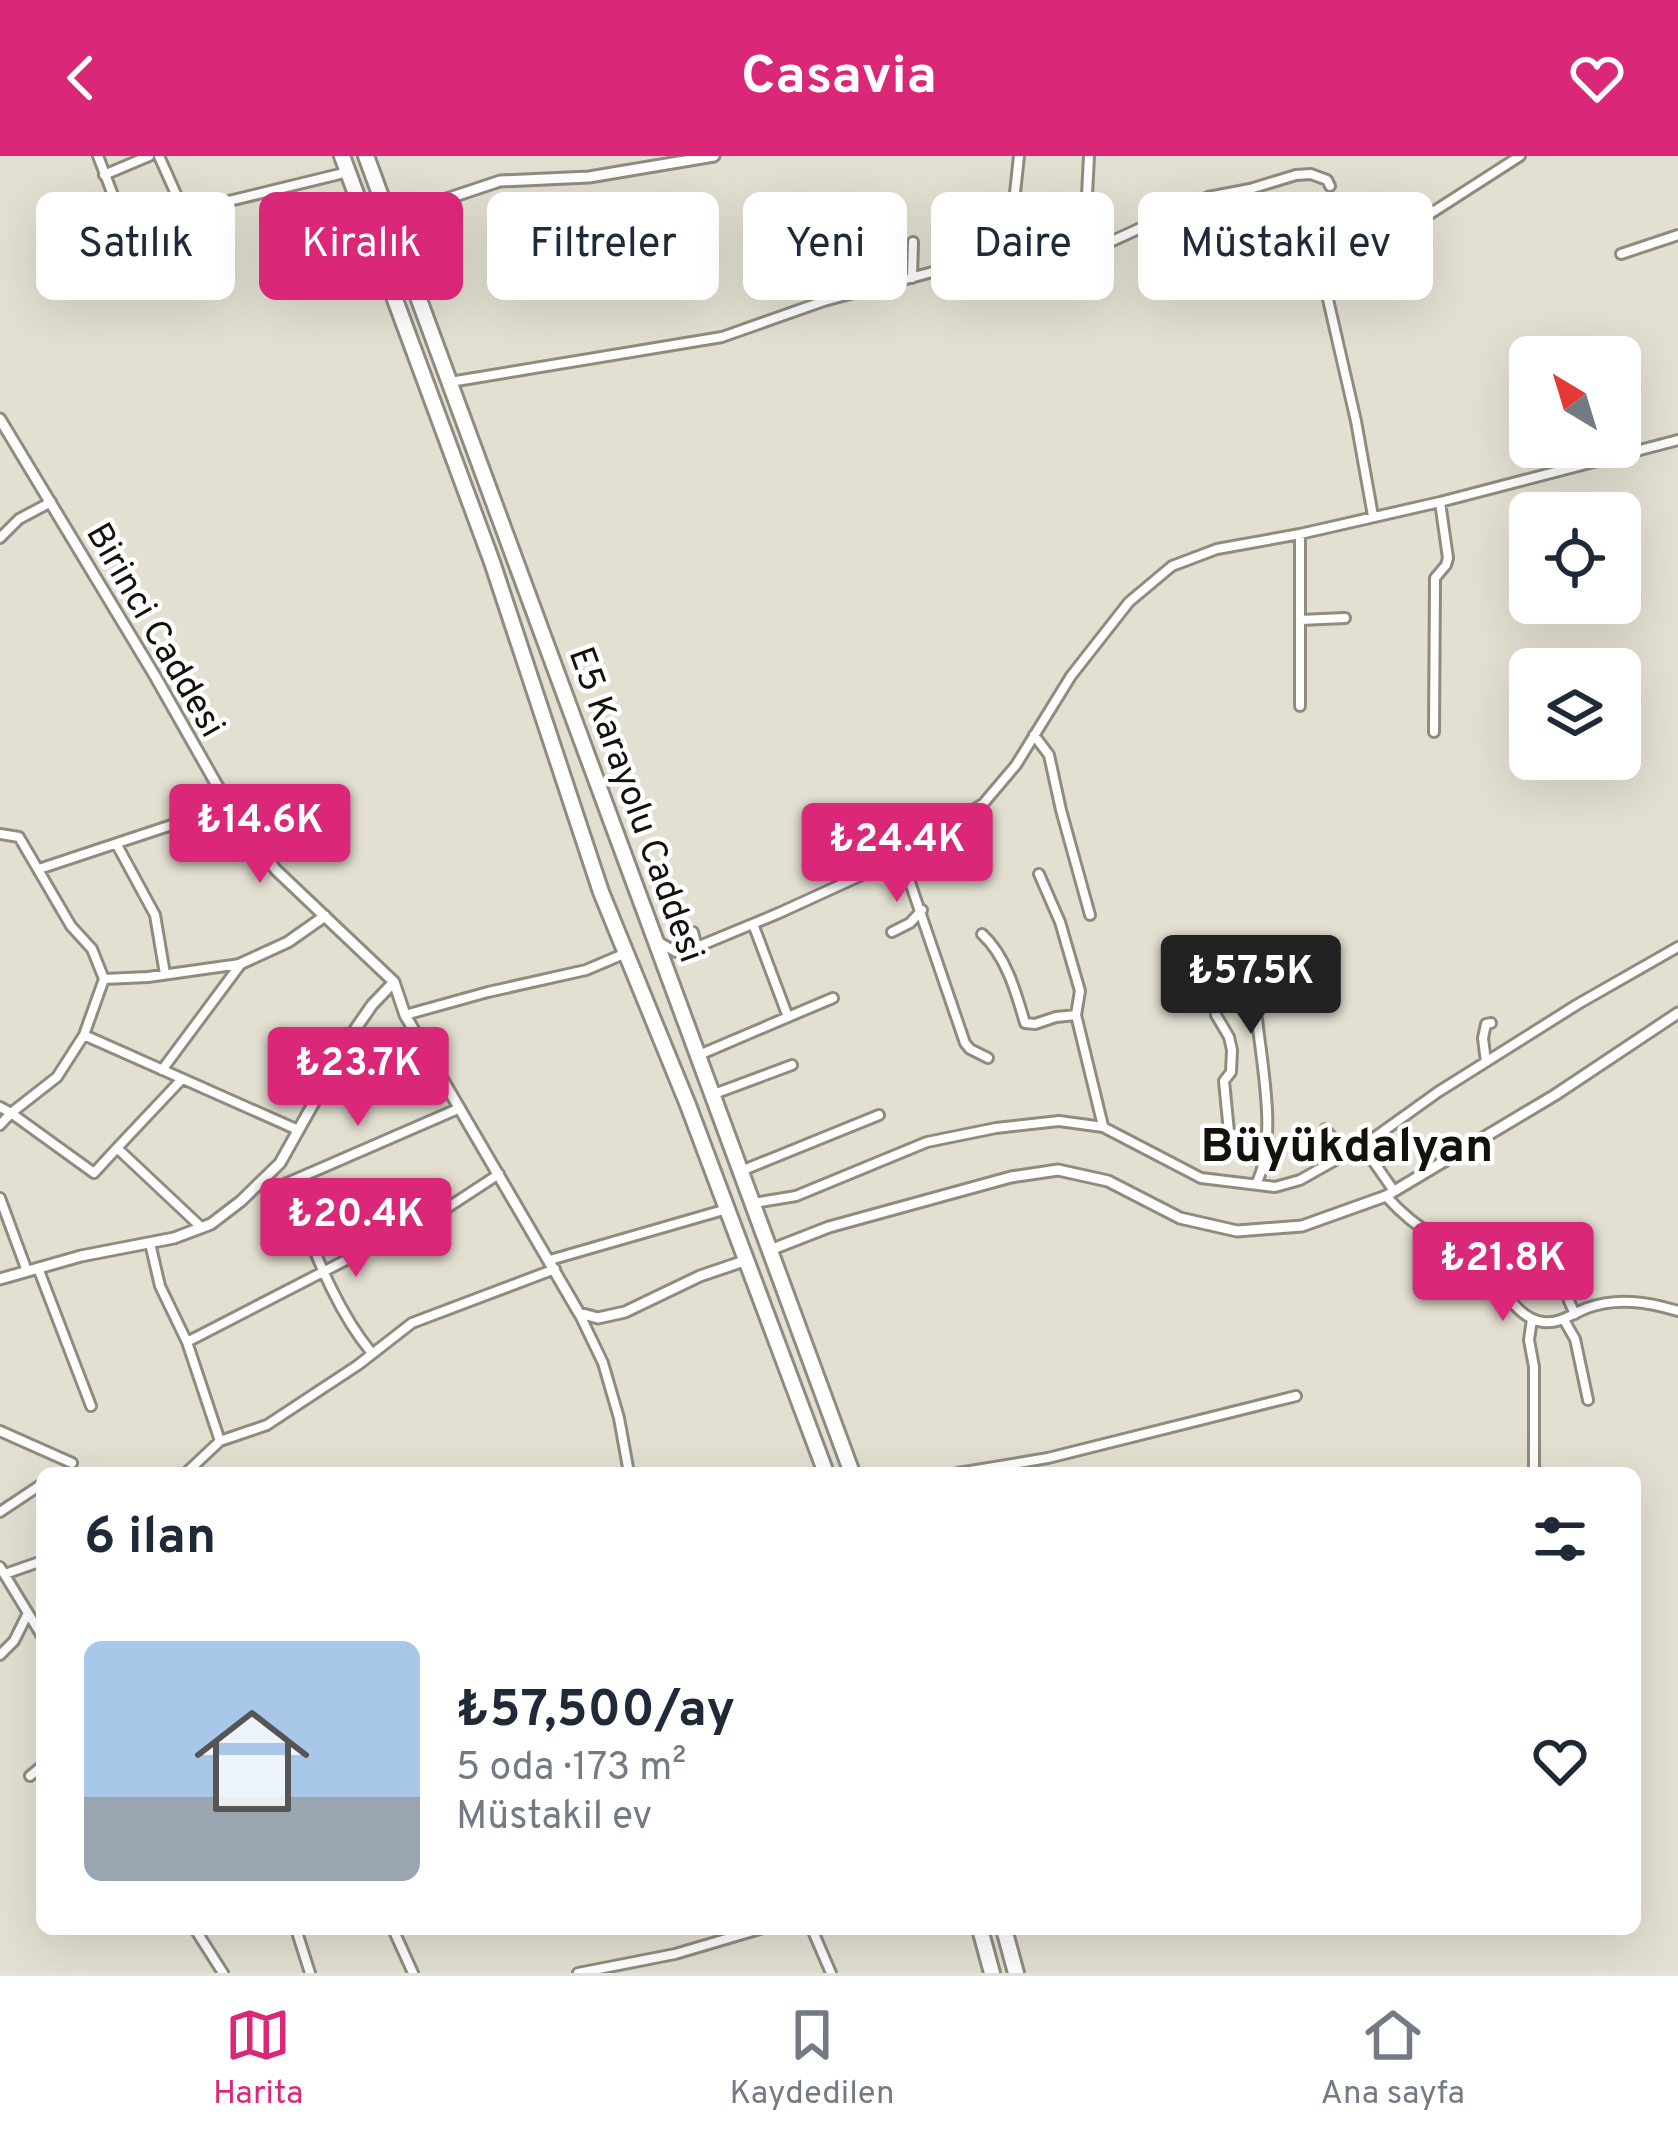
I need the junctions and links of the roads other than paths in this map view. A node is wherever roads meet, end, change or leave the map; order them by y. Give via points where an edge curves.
1 (98, 156) edge
2 (148, 156) edge
3 (159, 156) edge
4 (342, 156) edge
5 (366, 156) edge
6 (714, 156) edge
7 (1018, 156) edge
8 (1089, 156) edge
9 (1520, 156) edge
10 (348, 172) junction
11 (104, 175) junction
12 (1330, 186) dead end
13 (111, 192) edge
14 (175, 192) edge
15 (379, 192) edge
16 (1014, 192) edge
17 (1087, 192) edge
18 (463, 193) edge
19 (235, 200) edge
20 (1678, 235) edge
21 (1114, 240) edge
22 (913, 242) dead end
23 (1621, 254) dead end
24 (931, 273) edge
25 (912, 278) junction
26 (907, 280) edge
27 (420, 300) edge
28 (828, 300) edge
29 (450, 382) junction
30 (0, 419) edge
31 (1678, 440) edge
32 (51, 502) junction
33 (1441, 502) junction
34 (1373, 516) junction
35 (1300, 534) junction
36 (0, 538) edge
37 (1345, 618) dead end
38 (1300, 620) junction
39 (1300, 706) dead end
40 (1434, 732) dead end
41 (1034, 736) junction
42 (229, 806) junction
43 (0, 834) edge
44 (934, 837) junction
45 (117, 845) junction
46 (901, 856) junction
47 (950, 864) dead end
48 (39, 869) junction
49 (1039, 874) dead end
50 (922, 910) junction
51 (1090, 915) dead end
52 (325, 916) junction
53 (753, 924) junction
54 (694, 932) dead end
55 (892, 932) dead end
56 (982, 934) dead end
57 (654, 935) junction
58 (1678, 946) edge
59 (624, 947) junction
60 (697, 947) junction
61 (1246, 961) dead end
62 (664, 963) junction
63 (240, 964) junction
64 (165, 974) junction
65 (635, 974) junction
66 (104, 979) junction
67 (394, 982) junction
68 (832, 998) dead end
69 (1678, 1013) edge
70 (405, 1015) junction
71 (1216, 1015) dead end
72 (1076, 1016) junction
73 (788, 1017) junction
74 (1491, 1023) dead end
75 (84, 1035) junction
76 (284, 1046) dead end
77 (698, 1055) junction
78 (988, 1058) dead end
79 (1486, 1062) junction
80 (793, 1064) dead end
81 (333, 1068) junction
82 (162, 1070) junction
83 (182, 1078) junction
84 (712, 1095) junction
85 (0, 1107) edge
86 (460, 1108) junction
87 (10, 1113) junction
88 (879, 1115) dead end
89 (0, 1125) edge
90 (1103, 1127) junction
91 (1325, 1129) dead end
92 (298, 1130) junction
93 (1268, 1138) junction
94 (1362, 1145) junction
95 (117, 1148) junction
96 (1346, 1154) junction
97 (740, 1172) junction
98 (499, 1174) junction
99 (258, 1184) junction
100 (287, 1184) junction
101 (1256, 1184) junction
102 (1390, 1194) junction
103 (0, 1198) edge
104 (752, 1203) junction
105 (728, 1209) junction
106 (202, 1228) junction
107 (1568, 1232) dead end
108 (150, 1243) junction
109 (770, 1250) junction
110 (746, 1260) junction
111 (552, 1264) junction
112 (33, 1270) junction
113 (325, 1271) junction
114 (0, 1279) edge
115 (1678, 1311) edge
116 (579, 1313) junction
117 (1575, 1314) junction
118 (1532, 1318) junction
119 (1564, 1320) junction
120 (187, 1342) junction
121 (371, 1352) junction
122 (1296, 1396) dead end
123 (1588, 1400) dead end
124 (91, 1406) dead end
125 (0, 1431) edge
126 (220, 1441) junction
127 (66, 1467) edge
128 (192, 1467) edge
129 (627, 1467) edge
130 (824, 1467) edge
131 (850, 1467) edge
132 (994, 1467) edge
133 (1534, 1467) edge
134 (36, 1488) edge
135 (0, 1512) edge
136 (36, 1563) edge
137 (2, 1570) edge
138 (28, 1613) junction
139 (36, 1626) edge
140 (0, 1654) edge
141 (36, 1771) edge
142 (30, 1776) dead end
143 (199, 1935) edge
144 (298, 1935) edge
145 (396, 1935) edge
146 (740, 1935) edge
147 (815, 1935) edge
148 (982, 1935) edge
149 (1006, 1935) edge
150 (223, 1973) edge
151 (310, 1973) edge
152 (412, 1973) edge
153 (578, 1973) edge
154 (831, 1973) edge
155 (992, 1973) edge
156 (1016, 1973) edge

1 - 11 street
2 - 11 street
3 - 14 street
4 - 10 highway, E5 Karayolu Caddesi
5 - 15 highway, E5 Karayolu Caddesi
6 - 18 street via 589,177 500,181
7 - 16 street
8 - 17 street
9 - 34 street via 1324,282
10 - 19 street
10 - 59 highway, E5 Karayolu Caddesi
11 - 13 street
12 - 21 street via 1296,175 1208,197
20 - 23 street
22 - 25 street
24 - 25 street
25 - 26 street
27 - 29 highway, E5 Karayolu Caddesi
28 - 29 street via 689,345
29 - 57 highway, E5 Karayolu Caddesi
30 - 32 street, Birinci Caddesi
31 - 33 street
32 - 36 street
32 - 42 street, Birinci Caddesi
33 - 34 street
33 - 40 street via 1448,558 1435,578
34 - 35 street
35 - 38 street
35 - 41 street via 1172,566 1130,602
37 - 38 street
38 - 39 street
41 - 44 street via 983,804
41 - 51 street via 1049,755
42 - 45 street
42 - 52 street, Birinci Caddesi via 276,870
43 - 48 street via 19,837
44 - 46 street
44 - 47 street
45 - 48 street
45 - 64 street via 155,914
46 - 50 street
46 - 53 street
48 - 66 street
49 - 72 street via 1080,991
50 - 55 street
50 - 78 street via 965,1043
52 - 63 street
52 - 67 street, Birinci Caddesi
53 - 60 street
53 - 73 street
54 - 60 street
56 - 72 street via 1000,956 1025,1023
57 - 59 highway
57 - 60 street via 676,952
57 - 62 highway, E5 Karayolu Caddesi
58 - 79 street
59 - 65 highway, E5 Karayolu Caddesi
59 - 70 street via 586,970
61 - 93 street
62 - 65 highway
62 - 77 highway, E5 Karayolu Caddesi
63 - 64 street
63 - 82 street
64 - 66 street
65 - 105 highway, E5 Karayolu Caddesi
66 - 75 street
67 - 70 street, Birinci Caddesi
67 - 81 street
68 - 73 street
69 - 102 street
70 - 86 street, Birinci Caddesi
71 - 93 street via 1232,1050 1224,1082 1228,1132
72 - 90 street
73 - 77 street
74 - 79 street via 1483,1038
75 - 82 street
75 - 87 street via 57,1077
76 - 81 street
77 - 84 highway, E5 Karayolu Caddesi
79 - 94 street
80 - 84 street
81 - 92 street
82 - 83 street
83 - 92 street
83 - 95 street
84 - 97 highway, E5 Karayolu Caddesi
85 - 87 street
86 - 98 street, Birinci Caddesi
86 - 100 street
87 - 89 street
87 - 95 street via 94,1173
88 - 97 street
90 - 101 street via 1201,1178
90 - 104 street via 1059,1120 927,1142 796,1196
91 - 96 street
92 - 99 street
93 - 101 street
94 - 96 street
94 - 102 street
95 - 106 street
96 - 101 street via 1300,1180
97 - 104 highway, E5 Karayolu Caddesi
98 - 111 street, Birinci Caddesi
98 - 113 street
99 - 100 street
99 - 106 street
100 - 113 street
102 - 109 street via 1302,1226 1237,1232 1058,1170 829,1227
102 - 118 street via 1403,1216 1485,1266
103 - 112 street
104 - 109 highway, E5 Karayolu Caddesi
105 - 110 highway, E5 Karayolu Caddesi
105 - 111 street
106 - 108 street
107 - 117 street
108 - 112 street
108 - 120 street
109 - 131 highway, E5 Karayolu Caddesi
110 - 116 street via 625,1312
110 - 130 highway, E5 Karayolu Caddesi
111 - 116 street, Birinci Caddesi
111 - 121 street via 412,1323
112 - 114 street
112 - 124 street
113 - 120 street
113 - 121 street
115 - 117 street via 1611,1300
116 - 129 street, Birinci Caddesi via 604,1363
117 - 119 street
118 - 119 street
118 - 133 street
119 - 123 street
120 - 126 street
121 - 126 street via 267,1425
122 - 132 street
125 - 127 street via 72,1463
126 - 128 street
134 - 135 street
136 - 137 street
137 - 138 street
138 - 139 street
138 - 140 street
141 - 142 street
143 - 150 street
144 - 151 street
145 - 152 street
146 - 153 street
147 - 154 street
148 - 155 highway
149 - 156 highway

